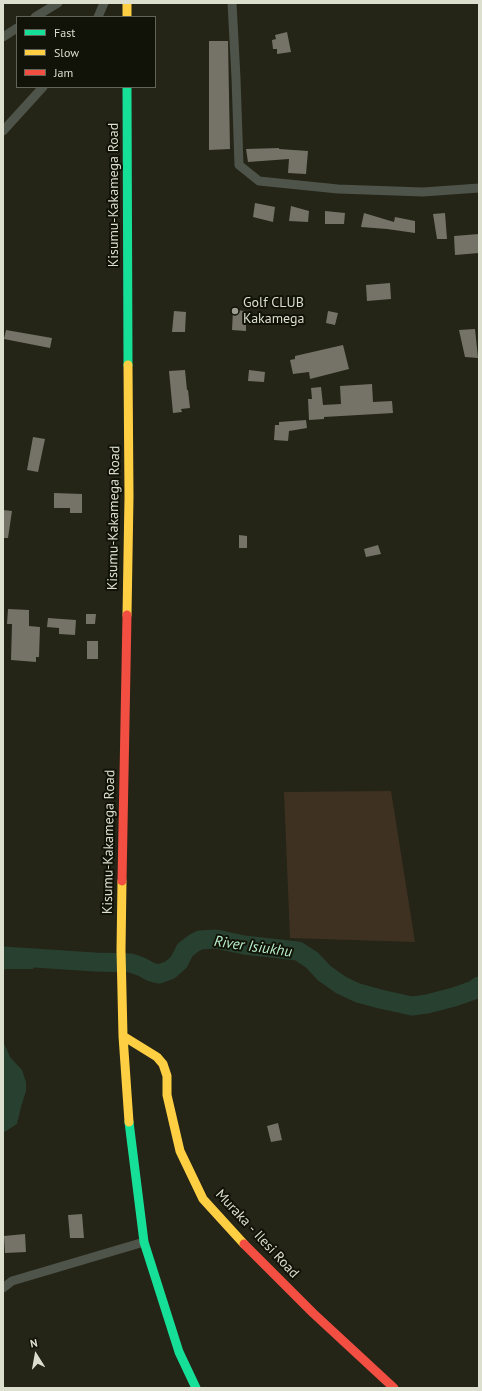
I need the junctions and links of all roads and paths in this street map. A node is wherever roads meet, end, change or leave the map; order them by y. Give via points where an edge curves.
1 (58, 3) edge
2 (104, 3) edge
3 (127, 3) edge
4 (232, 3) edge
5 (37, 16) edge
6 (98, 16) edge
7 (127, 16) edge
8 (16, 29) edge
9 (3, 37) edge
10 (42, 88) edge
11 (127, 88) edge
12 (3, 131) edge
13 (479, 188) edge
14 (123, 1036) junction
15 (144, 1242) junction
16 (3, 1288) edge
17 (196, 1388) edge
18 (394, 1388) edge

1 - 5 street
2 - 6 street
3 - 7 main road
4 - 13 street via 238,165 259,181 338,189 423,192
8 - 9 street
10 - 12 street
11 - 14 main road, Kisumu-Kakamega Road via 129,497 121,950
14 - 15 main road, Kisumu-Kakamega Road via 130,1138
14 - 18 main road, Muraka - Ilesi Road via 157,1057 163,1064 180,1152 203,1199 234,1235
15 - 16 street via 12,1281
15 - 17 main road, Kisumu-Kakamega Road via 179,1352

